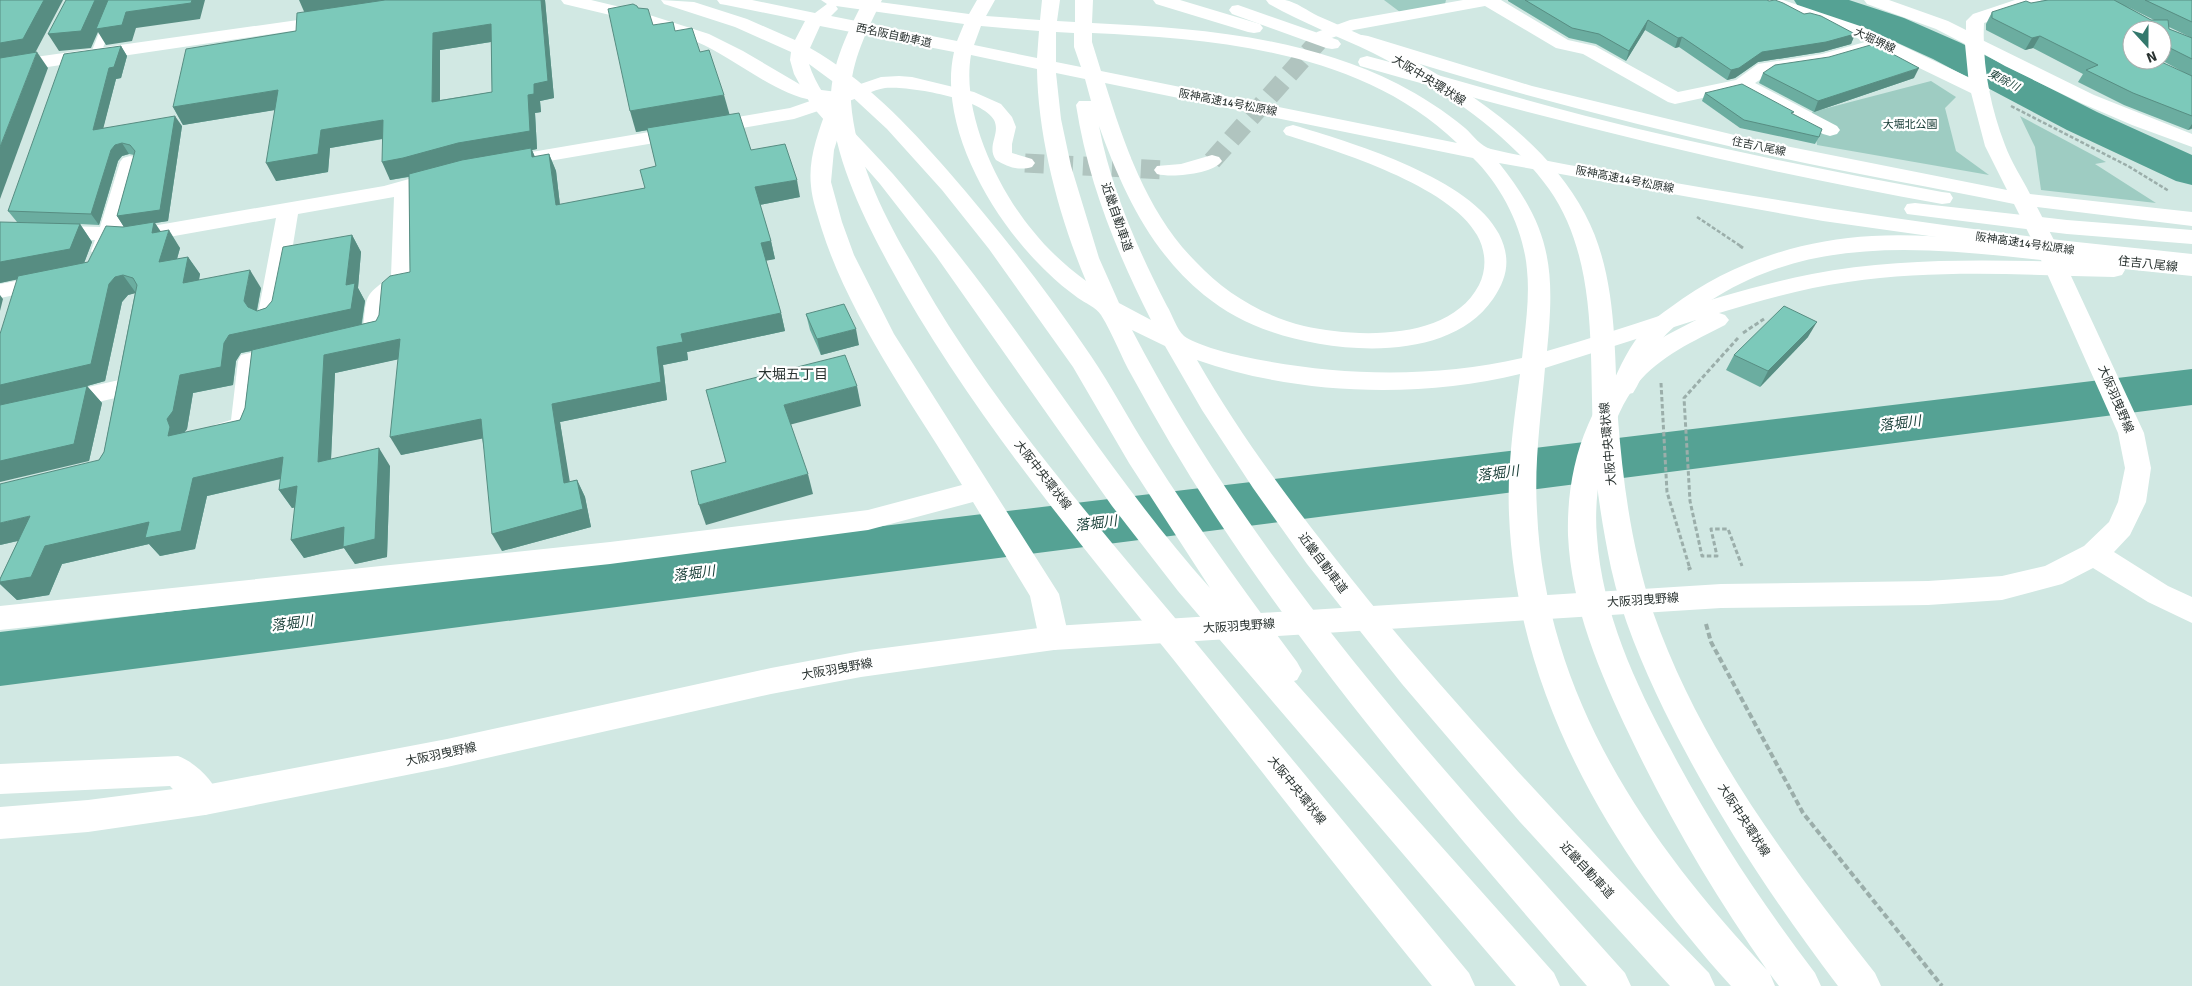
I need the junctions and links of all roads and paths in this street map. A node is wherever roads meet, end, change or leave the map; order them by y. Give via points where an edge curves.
1 (117, 0) edge
2 (570, 0) edge
3 (670, 0) edge
4 (726, 0) edge
5 (812, 0) edge
6 (830, 0) edge
7 (842, 0) edge
8 (873, 0) edge
9 (986, 0) edge
10 (1051, 0) edge
11 (1084, 0) edge
12 (1162, 0) edge
13 (1216, 0) edge
14 (1275, 0) edge
15 (1489, 0) edge
16 (1766, 0) edge
17 (1873, 0) edge
18 (2032, 0) edge
19 (1380, 6) dead end
20 (345, 18) edge
21 (1394, 18) junction
22 (885, 33) junction
23 (1329, 33) junction
24 (1881, 43) junction
25 (1975, 44) junction
26 (96, 53) junction
27 (1068, 56) junction
28 (0, 68) edge
29 (1742, 84) junction
30 (1979, 88) junction
31 (840, 97) junction
32 (1561, 115) junction
33 (1830, 130) dead end
34 (2192, 141) edge
35 (1212, 161) tunnel mouth
36 (130, 162) edge
37 (1025, 163) tunnel mouth
38 (495, 164) edge
39 (466, 169) edge
40 (1164, 170) tunnel mouth
41 (405, 187) junction
42 (2176, 196) dead end
43 (2022, 198) junction
44 (288, 209) junction
45 (2192, 219) edge
46 (3, 225) edge
47 (110, 234) junction
48 (2192, 236) edge
49 (2050, 254) junction
50 (2192, 261) edge
51 (2192, 271) edge
52 (1816, 280) junction
53 (11, 289) edge
54 (13, 313) edge
55 (1768, 317) dead end
56 (269, 319) edge
57 (1661, 379) dead end
58 (0, 416) edge
59 (114, 416) edge
60 (204, 435) edge
61 (1607, 449) junction
62 (985, 501) junction
63 (2094, 554) junction
64 (1741, 562) dead end
65 (1692, 576) dead end
66 (2192, 611) edge
67 (0, 618) edge
68 (1706, 623) dead end
69 (1054, 638) junction
70 (0, 779) edge
71 (205, 800) junction
72 (1378, 801) junction
73 (0, 823) edge
74 (1456, 986) edge
75 (1541, 986) edge
76 (1612, 986) edge
77 (1696, 986) edge
78 (1756, 986) edge
79 (1802, 986) edge
80 (1862, 986) edge
81 (1942, 986) edge

1 - 26 lane
2 - 31 main road via 703,38 801,93
3 - 72 main road via 788,42 856,89 910,139 1034,294 1082,363 1147,471 1212,567
4 - 22 main road, 西名阪自動車道
5 - 27 main road, 西名阪自動車道
6 - 78 main road via 993,22 1169,32 1252,42 1325,60 1388,87 1446,122 1473,146 1517,202 1530,230 1538,260 1539,291 1524,456 1525,539 1537,619 1548,661 1589,757 1616,806 1684,904
7 - 72 main road via 813,23 801,45 803,74 818,101 944,251 1188,583
8 - 31 main road, 大阪中央環状線 via 850,54
9 - 52 main road via 966,42 960,89 968,127 988,176 1016,225 1056,270 1083,291 1125,318 1204,354 1292,374 1382,382 1466,376 1561,355 1744,298
10 - 27 main road via 1046,37
11 - 27 main road
12 - 32 main road via 1458,88
13 - 32 main road via 1305,35
14 - 23 main road, 大阪中央環状線
15 - 21 main road
15 - 29 main road via 1562,44 1589,50 1676,98
16 - 24 main road, 大堀堺線
17 - 25 main road via 1942,25
18 - 25 main road via 1975,21
19 - 21 main road
20 - 26 main road
21 - 23 main road
22 - 27 main road, 西名阪自動車道
22 - 27 main road via 930,47 1165,97 1303,134 1372,157 1444,193 1479,223 1490,238 1496,256 1496,273 1490,288 1477,305 1458,319 1410,337 1380,341 1325,338 1280,327 1236,308 1206,285 1158,231 1143,206 1114,144
23 - 43 main road, 住吉八尾線 via 1628,116 1838,163
23 - 61 main road, 大阪中央環状線 via 1380,50 1456,95 1505,131 1559,187 1586,238 1593,266
24 - 29 main road via 1824,59 1765,68
24 - 30 main road, 大堀堺線
25 - 30 main road
25 - 34 main road via 2072,93
26 - 28 main road
27 - 48 main road, 阪神高速14号松原線 via 1819,195 2058,226
27 - 50 main road, 阪神高速14号松原線 via 1488,153 1731,199 2004,241
27 - 76 main road via 1047,99 1054,139 1082,242 1129,348 1189,455 1264,567 1334,658 1505,864
27 - 77 main road, 近畿自動車道 via 1086,108 1115,219 1128,252 1187,367 1234,441 1339,584 1451,720
29 - 33 main road
30 - 42 path via 2128,166
30 - 43 main road via 1995,146
31 - 37 main road via 881,83 899,82 991,104 1003,117 1006,127 1000,149 1003,156
31 - 38 main road via 794,113
31 - 62 main road via 825,146 820,183 829,219 862,298
31 - 74 main road, 大阪中央環状線 via 859,176 877,220 929,315 972,380 1046,480
32 - 48 main road via 1706,152 1830,178 1988,206
35 - 40 main road via 1182,170
36 - 47 main road
39 - 41 main road
41 - 44 main road
41 - 60 main road via 402,278 378,297 375,333 250,361 243,426
43 - 45 main road, 住吉八尾線
43 - 49 main road, 大阪羽曳野線
44 - 47 main road via 135,236
44 - 56 main road
46 - 47 main road via 44,231
47 - 53 main road via 84,274
49 - 51 main road, 住吉八尾線
49 - 61 main road, 住吉八尾線 via 1901,242 1847,245 1758,267 1710,290 1685,306 1653,334 1636,359 1617,407
49 - 63 main road, 大阪羽曳野線 via 2131,433 2138,468 2132,502 2120,528
51 - 52 main road via 1924,267
52 - 79 main road via 1691,332 1649,358 1634,372 1603,420 1585,480 1582,512 1590,587 1620,680 1698,834 1732,889
53 - 54 main road
55 - 64 path via 1744,332 1684,398 1690,501 1702,556 1717,556 1711,529 1728,528
57 - 65 path via 1667,492
58 - 59 main road via 121,379
61 - 80 main road, 大阪中央環状線 via 1620,534 1636,606 1684,720 1761,848
62 - 67 main road via 868,520 610,553
62 - 69 main road via 1044,594
63 - 66 main road
63 - 69 main road, 大阪羽曳野線 via 2052,576 2002,588 1928,593 1720,596
68 - 81 path via 1711,642 1803,813
69 - 71 main road, 大阪羽曳野線 via 861,664 771,681 447,753
70 - 71 main road via 178,771
71 - 73 main road, 大阪羽曳野線 via 88,816
72 - 75 main road

